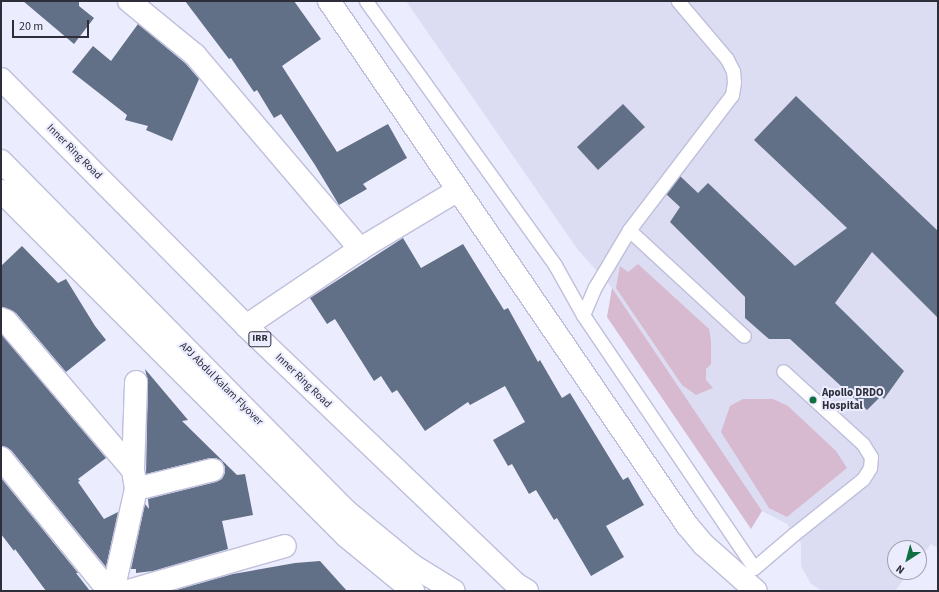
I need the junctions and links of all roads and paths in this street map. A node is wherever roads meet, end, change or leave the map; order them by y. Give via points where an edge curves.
1 (129, 1) edge
2 (329, 1) edge
3 (366, 1) edge
4 (678, 1) edge
5 (1, 79) edge
6 (1, 161) edge
7 (458, 190) junction
8 (1, 191) edge
9 (629, 230) junction
10 (360, 249) junction
11 (583, 315) junction
12 (1, 318) edge
13 (246, 326) junction
14 (744, 336) dead end
15 (783, 371) dead end
16 (136, 382) dead end
17 (1, 458) edge
18 (213, 470) dead end
19 (134, 480) junction
20 (285, 546) dead end
21 (385, 568) junction
22 (754, 568) junction
23 (109, 591) edge
24 (113, 591) edge
25 (128, 591) edge
26 (384, 591) edge
27 (412, 591) edge
28 (454, 591) edge
29 (527, 591) edge
30 (756, 591) edge

1 - 10 main road via 195,55
2 - 7 main road
3 - 11 lane via 555,265
4 - 9 lane via 727,59 733,71 732,95
5 - 13 main road, Inner Ring Road / IRR
6 - 28 main road, APJ Abdul Kalam Flyover via 346,510 412,565
7 - 10 main road
7 - 30 main road via 687,525 704,545
8 - 21 main road via 346,536
9 - 11 lane via 595,287
9 - 14 lane
10 - 13 main road
11 - 22 lane
12 - 19 main road
13 - 29 main road, Inner Ring Road / IRR via 516,584
15 - 22 lane via 863,444 871,457 870,468 863,479
16 - 19 main road
17 - 23 main road
18 - 19 main road
19 - 24 main road
20 - 25 main road
21 - 26 main road
21 - 27 main road
22 - 30 main road

